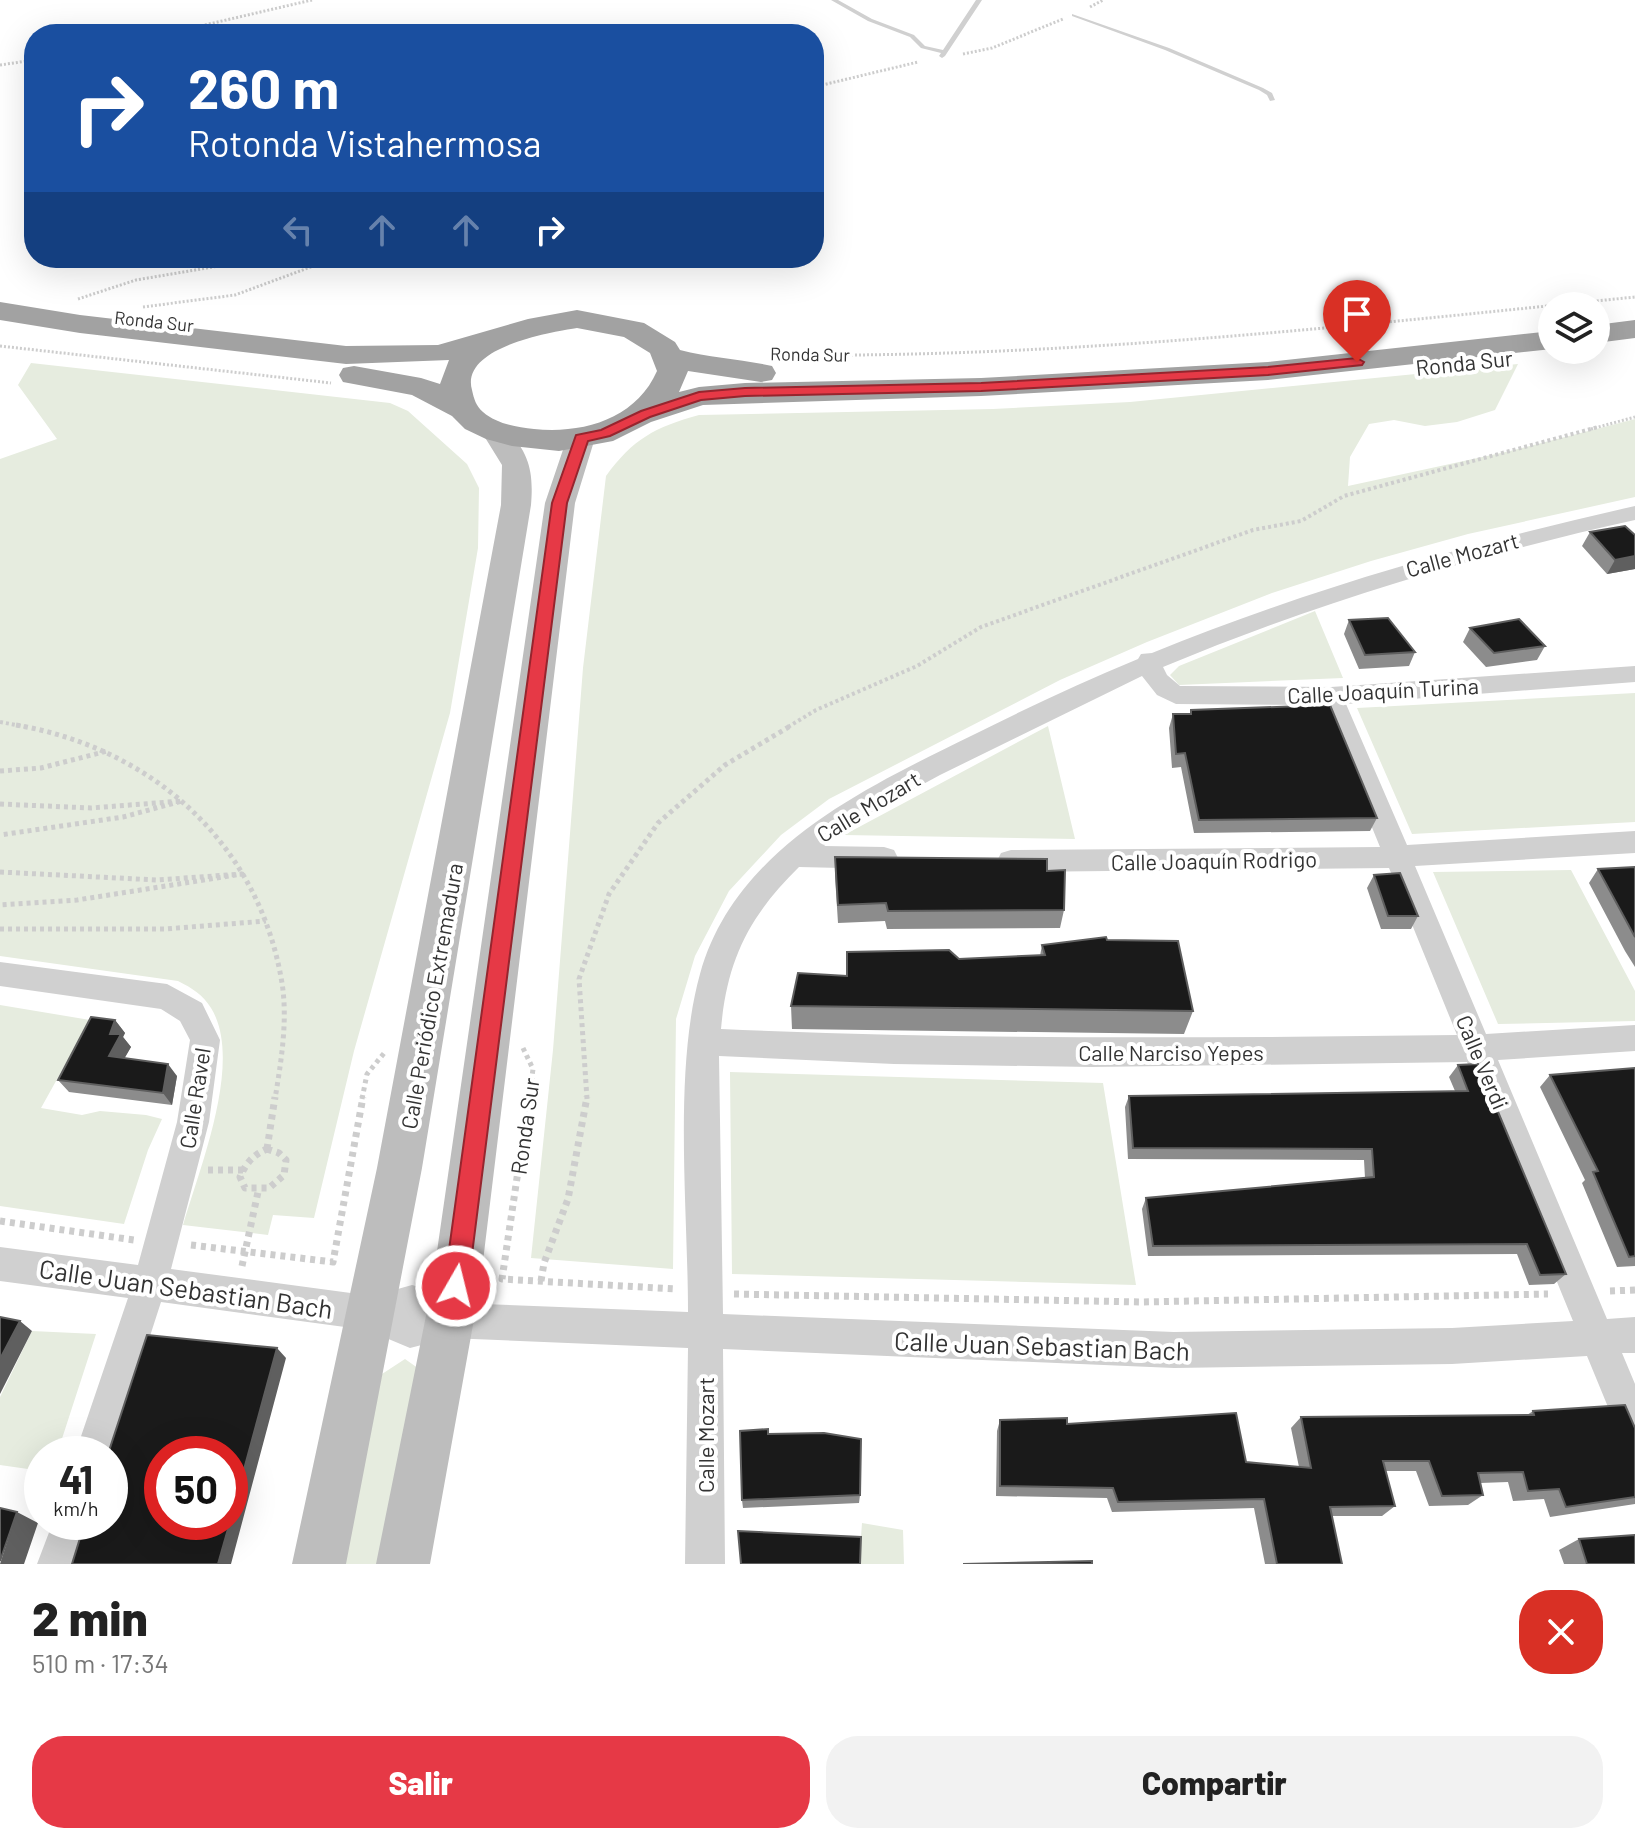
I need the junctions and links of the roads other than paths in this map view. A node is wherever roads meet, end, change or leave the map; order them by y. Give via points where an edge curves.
1 (834, 0) edge
2 (979, 0) edge
3 (1074, 15) dead end
4 (1272, 100) dead end
5 (1635, 308) edge
6 (0, 311) edge
7 (1610, 311) edge
8 (1538, 320) edge
9 (1635, 329) edge
10 (0, 332) edge
11 (1610, 332) edge
12 (488, 342) junction
13 (1538, 342) edge
14 (670, 357) junction
15 (462, 409) junction
16 (645, 414) junction
17 (495, 431) junction
18 (581, 438) junction
19 (1635, 513) edge
20 (1149, 660) junction
21 (1635, 674) edge
22 (1331, 696) junction
23 (1635, 842) edge
24 (794, 856) junction
25 (1397, 856) junction
26 (912, 859) edge
27 (986, 861) edge
28 (0, 974) edge
29 (1635, 1038) edge
30 (706, 1042) junction
31 (1476, 1048) junction
32 (0, 1264) edge
33 (150, 1284) junction
34 (373, 1313) junction
35 (449, 1320) junction
36 (705, 1332) junction
37 (1635, 1335) edge
38 (1599, 1338) junction
39 (1635, 1428) edge
40 (100, 1436) edge
41 (66, 1540) edge
42 (57, 1564) edge
43 (319, 1564) edge
44 (403, 1564) edge
45 (705, 1564) edge

1 - 2 lane via 942,54
3 - 4 lane via 1247,83
5 - 7 highway
6 - 12 highway, Ronda Sur via 346,355 438,354
8 - 14 highway, Ronda Sur via 1108,364 764,373
9 - 11 highway
10 - 15 highway, Ronda Sur via 373,377 421,387
12 - 14 highway via 545,322 593,321 635,330
12 - 15 highway via 457,374 455,392
13 - 16 highway, Ronda Sur via 1268,371 699,396
14 - 16 highway via 670,386
15 - 17 highway
16 - 18 highway
17 - 18 highway via 550,441
17 - 34 main road, Calle Periódico Extremadura via 519,471 516,505
18 - 35 main road via 560,503
19 - 20 street, Calle Mozart via 1419,564
20 - 22 street, Calle Joaquín Turina via 1160,686 1176,695
20 - 24 street, Calle Mozart via 870,800
21 - 22 street, Calle Joaquín Turina
22 - 25 street, Calle Verdi
23 - 25 street, Calle Joaquín Rodrigo
24 - 26 street
24 - 30 street, Calle Mozart via 756,892 725,945 708,1001
25 - 27 street, Calle Joaquín Rodrigo
25 - 31 street, Calle Verdi
28 - 33 street, Calle Ravel via 167,997 191,1012 205,1040 193,1122
29 - 31 street, Calle Narciso Yepes
30 - 31 street, Calle Narciso Yepes via 1092,1053
30 - 36 street, Calle Mozart
31 - 38 street, Calle Verdi
32 - 33 street, Calle Juan Sebastian Bach
33 - 34 street, Calle Juan Sebastian Bach
33 - 40 street, Calle Ravel
34 - 35 street, Calle Juan Sebastian Bach via 395,1328 422,1330
34 - 43 main road, Calle Periódico Extremadura
35 - 36 street, Calle Juan Sebastian Bach
35 - 44 main road
36 - 38 street, Calle Juan Sebastian Bach via 1174,1350
36 - 45 street, Calle Mozart
37 - 38 street, Calle Juan Sebastian Bach
38 - 39 street, Calle Verdi
41 - 42 street

